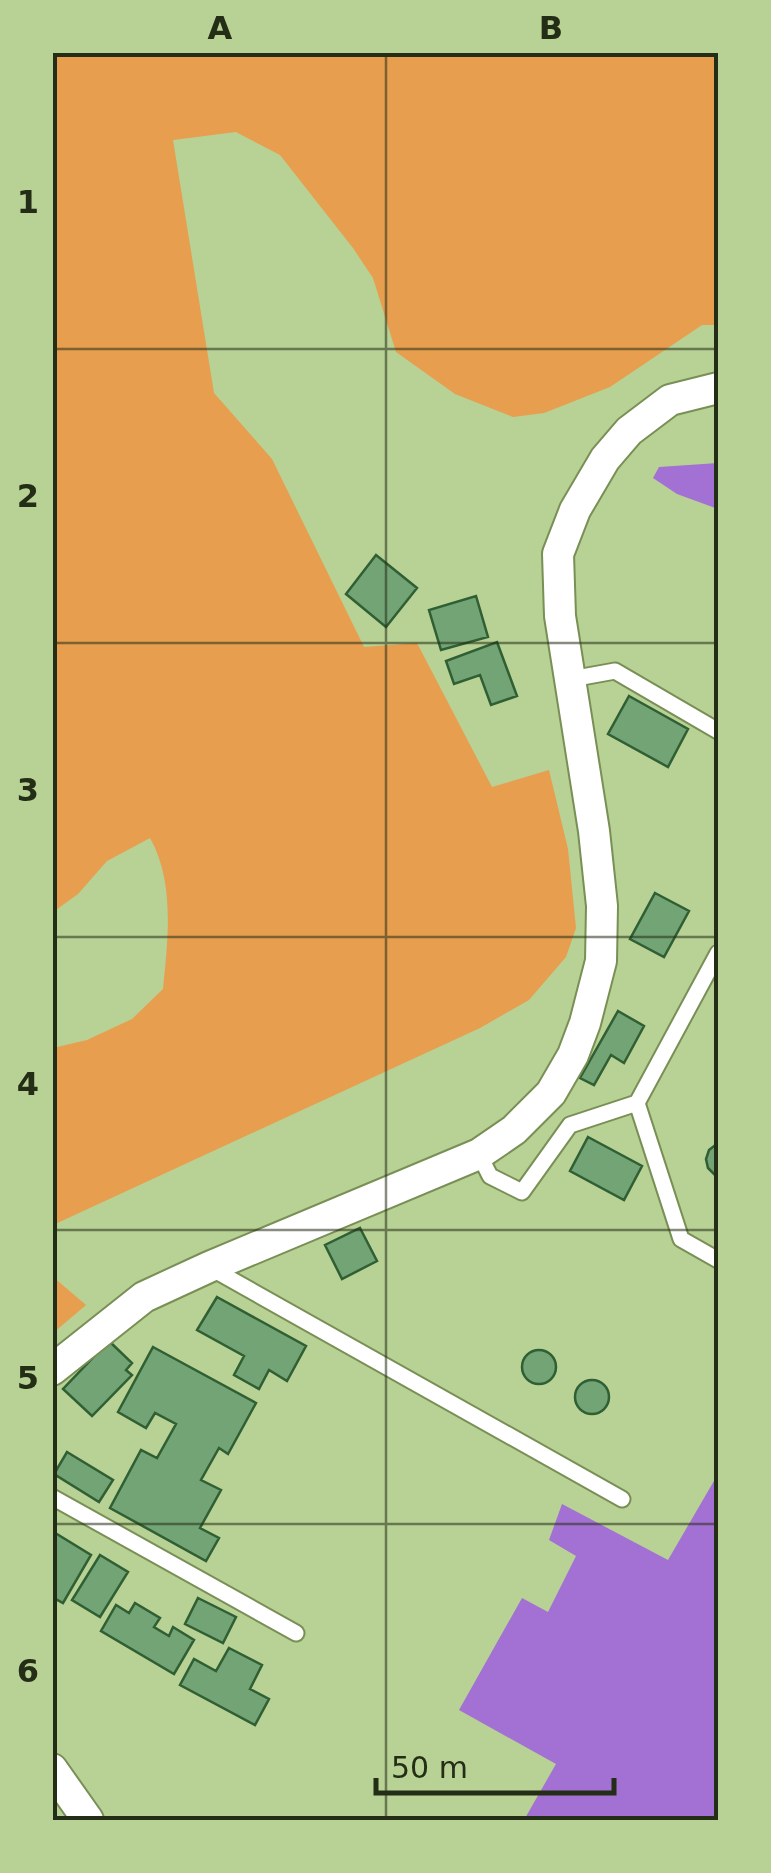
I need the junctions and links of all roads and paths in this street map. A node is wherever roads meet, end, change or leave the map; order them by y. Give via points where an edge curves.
1 (718, 388) edge
2 (571, 678) junction
3 (718, 731) edge
4 (718, 953) edge
5 (637, 1103) junction
6 (479, 1154) junction
7 (718, 1260) edge
8 (209, 1267) junction
9 (52, 1370) edge
10 (52, 1497) edge
11 (622, 1499) dead end
12 (296, 1633) dead end
13 (52, 1769) edge
14 (88, 1820) edge

1 - 2 street via 670,400 629,431 575,510 558,554
2 - 3 lane via 614,671
2 - 6 street via 602,906 601,961 585,1023 550,1093
4 - 5 lane
5 - 6 lane via 570,1125 522,1192 490,1176
5 - 7 lane via 681,1239
6 - 8 street
8 - 9 street via 144,1297
8 - 11 lane
10 - 12 lane
13 - 14 street

